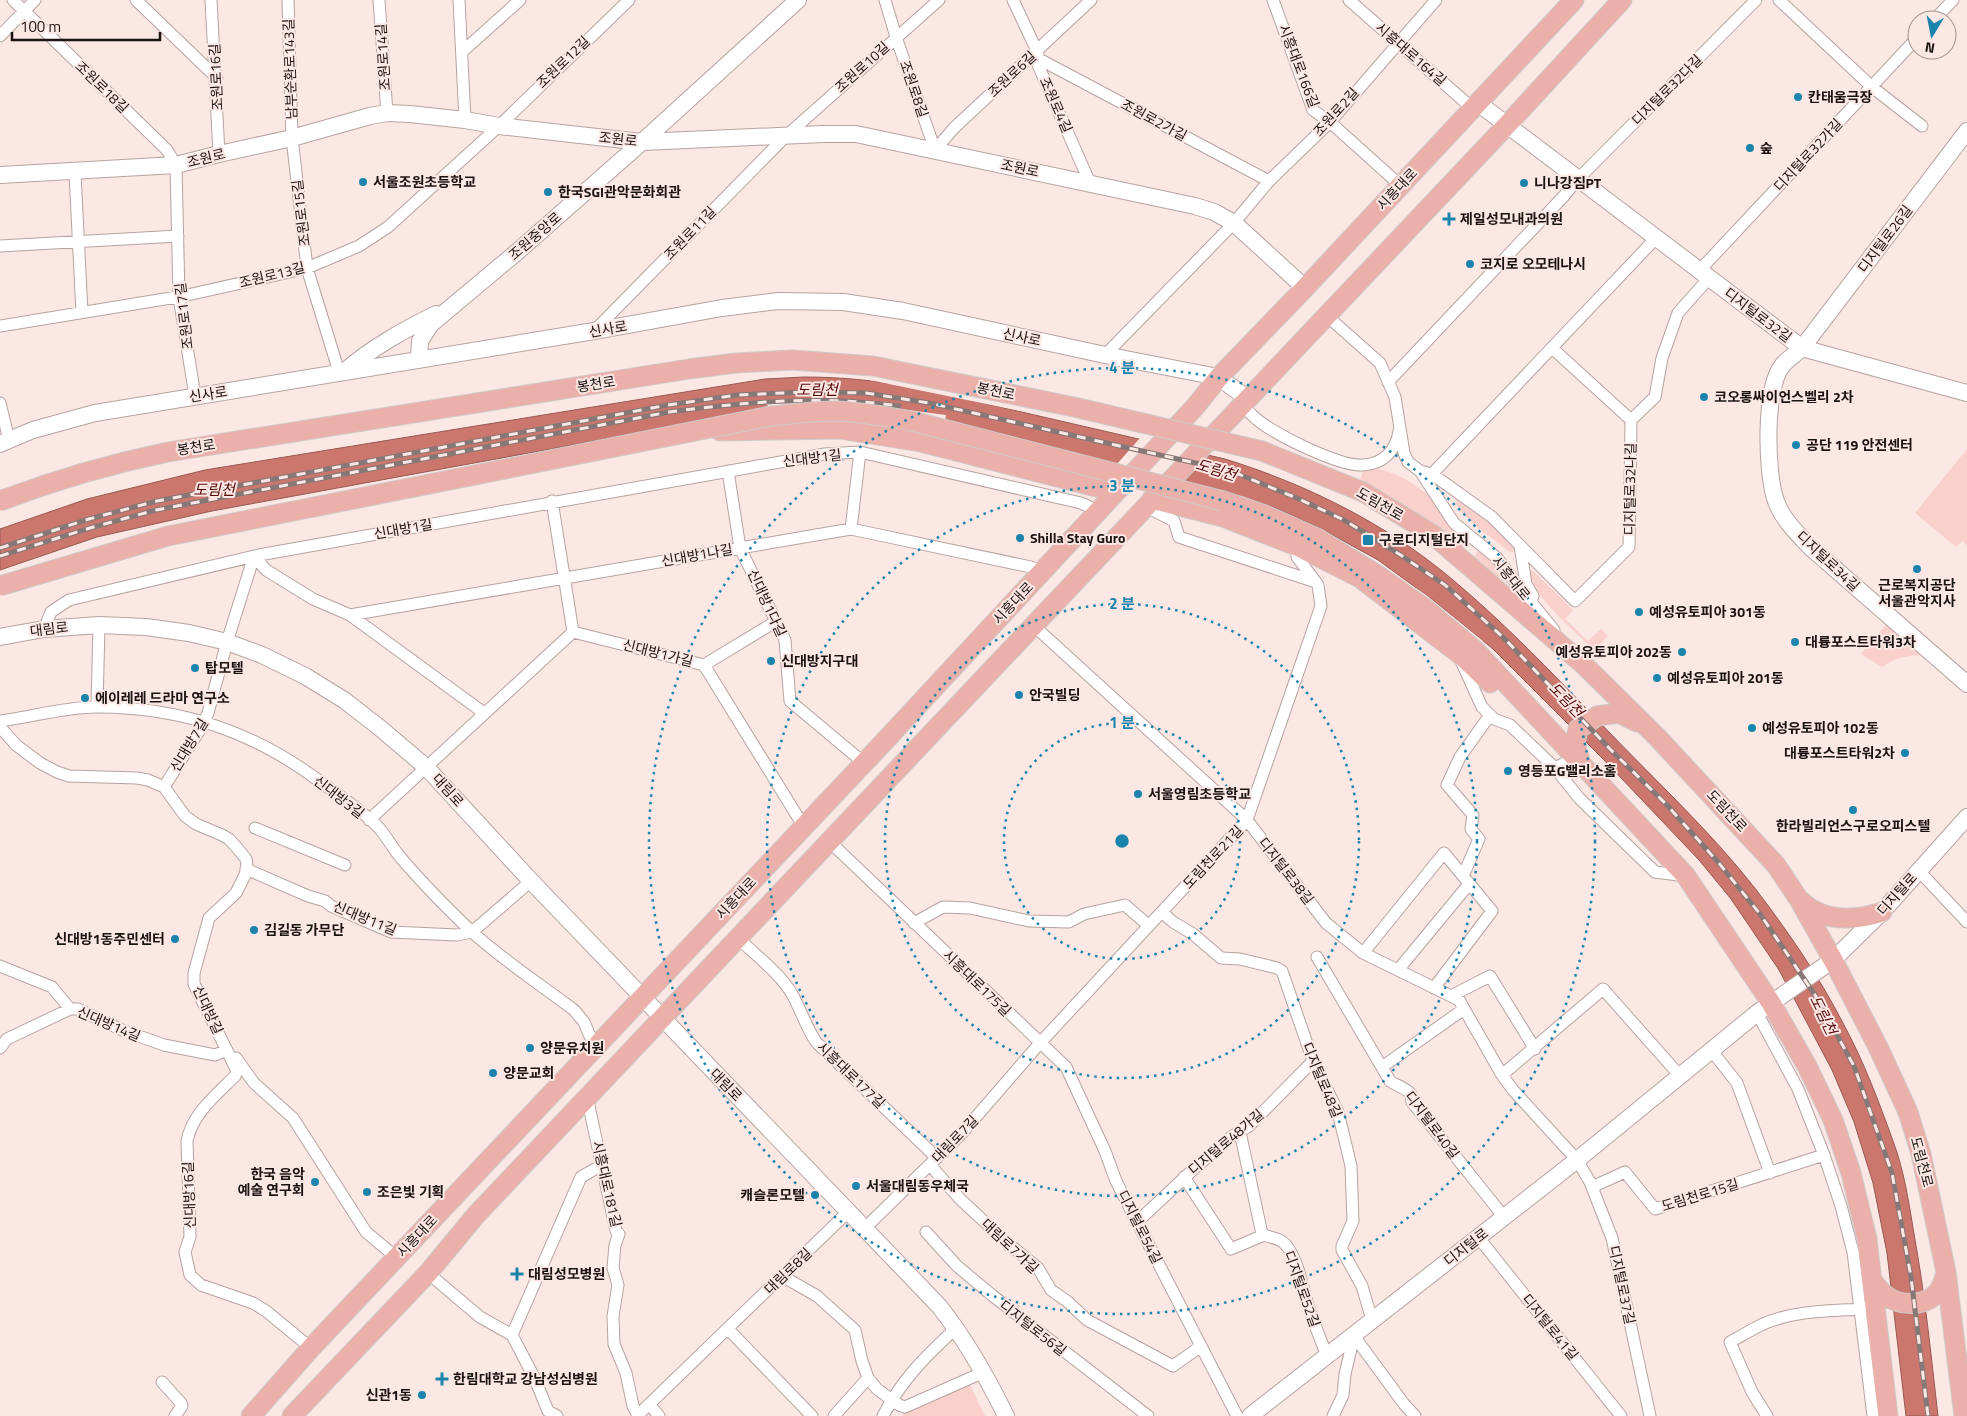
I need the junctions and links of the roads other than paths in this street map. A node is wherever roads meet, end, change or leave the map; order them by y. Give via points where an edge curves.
1 (13, 0) edge
2 (35, 0) edge
3 (136, 0) edge
4 (211, 0) edge
5 (288, 0) edge
6 (379, 0) edge
7 (459, 0) edge
8 (520, 0) edge
9 (629, 0) edge
10 (798, 0) edge
11 (885, 0) edge
12 (939, 0) edge
13 (1013, 0) edge
14 (1091, 0) edge
15 (1274, 0) edge
16 (1349, 0) edge
17 (1436, 0) edge
18 (1574, 0) edge
19 (1622, 0) edge
20 (1756, 0) edge
21 (1780, 0) edge
22 (1953, 0) edge
23 (1944, 10) edge
24 (24, 11) junction
25 (0, 36) edge
26 (896, 37) junction
27 (1399, 42) junction
28 (1907, 49) edge
29 (462, 52) junction
30 (1038, 55) junction
31 (217, 78) junction
32 (1872, 87) junction
33 (1475, 106) junction
34 (386, 113) junction
35 (465, 120) junction
36 (1330, 122) junction
37 (1507, 125) junction
38 (499, 126) junction
39 (1922, 126) dead end
40 (1967, 131) edge
41 (786, 136) junction
42 (292, 138) junction
43 (642, 142) junction
44 (936, 150) junction
45 (219, 154) junction
46 (176, 165) junction
47 (73, 171) junction
48 (0, 174) edge
49 (1578, 179) junction
50 (1269, 181) junction
51 (1090, 183) junction
52 (1401, 186) junction
53 (1234, 222) junction
54 (178, 236) junction
55 (1656, 238) junction
56 (78, 242) junction
57 (0, 246) edge
58 (307, 268) junction
59 (1704, 274) junction
60 (1305, 288) junction
61 (180, 297) junction
62 (452, 306) junction
63 (82, 312) junction
64 (1326, 315) junction
65 (0, 326) edge
66 (594, 331) junction
67 (1552, 348) junction
68 (1802, 348) junction
69 (1105, 355) junction
70 (419, 359) junction
71 (342, 372) junction
72 (1218, 378) junction
73 (1388, 382) junction
74 (1967, 393) edge
75 (194, 396) junction
76 (1245, 400) junction
77 (0, 403) edge
78 (1631, 420) junction
79 (1400, 427) junction
80 (694, 432) junction
81 (1195, 436) joint
82 (5, 442) edge
83 (860, 452) junction
84 (728, 471) junction
85 (1426, 472) junction
86 (1121, 487) junction
87 (1151, 496) junction
88 (0, 501) edge
89 (552, 501) junction
90 (1096, 514) junction
91 (852, 529) junction
92 (1296, 546) junction
93 (1520, 546) junction
94 (740, 548) junction
95 (254, 556) junction
96 (1042, 571) junction
97 (564, 578) junction
98 (1316, 582) junction
99 (0, 586) edge
100 (350, 615) junction
101 (775, 622) junction
102 (1549, 624) junction
103 (99, 625) junction
104 (1033, 625) junction
105 (44, 629) junction
106 (573, 632) junction
107 (0, 637) edge
108 (227, 642) junction
109 (1455, 651) junction
110 (1583, 664) junction
111 (704, 665) junction
112 (1967, 684) edge
113 (97, 707) junction
114 (484, 713) junction
115 (1490, 715) junction
116 (0, 721) edge
117 (205, 721) junction
118 (1643, 724) junction
119 (0, 727) edge
120 (864, 763) junction
121 (1569, 764) junction
122 (426, 767) junction
123 (164, 787) junction
124 (1967, 817) edge
125 (369, 820) junction
126 (1247, 820) junction
127 (804, 827) junction
128 (254, 828) dead end
129 (829, 841) junction
130 (345, 865) dead end
131 (246, 869) junction
132 (1919, 871) junction
133 (1686, 876) junction
134 (1466, 880) junction
135 (531, 881) junction
136 (1800, 901) junction
137 (1162, 912) junction
138 (1882, 912) junction
139 (1967, 922) edge
140 (914, 923) junction
141 (1149, 926) junction
142 (472, 932) junction
143 (738, 938) junction
144 (1363, 953) junction
145 (1317, 957) dead end
146 (1828, 963) junction
147 (0, 966) edge
148 (1398, 970) junction
149 (1434, 988) junction
150 (1451, 996) junction
151 (643, 998) junction
152 (1770, 1004) junction
153 (1464, 1008) junction
154 (70, 1009) junction
155 (662, 1018) junction
156 (1040, 1043) junction
157 (0, 1048) edge
158 (595, 1048) junction
159 (1535, 1049) junction
160 (227, 1050) junction
161 (1712, 1051) junction
162 (1313, 1061) junction
163 (1382, 1067) junction
164 (1502, 1075) junction
165 (1681, 1077) junction
166 (587, 1097) junction
167 (1240, 1132) junction
168 (1824, 1156) junction
169 (1576, 1160) junction
170 (933, 1161) junction
171 (602, 1167) junction
172 (1770, 1173) junction
173 (1184, 1177) junction
174 (1592, 1187) junction
175 (848, 1212) junction
176 (1504, 1217) junction
177 (1137, 1222) junction
178 (864, 1229) junction
179 (926, 1232) dead end
180 (1264, 1235) junction
181 (1478, 1237) junction
182 (397, 1258) junction
183 (428, 1273) junction
184 (782, 1276) junction
185 (1944, 1278) junction
186 (1874, 1284) junction
187 (1867, 1309) junction
188 (1372, 1320) junction
189 (956, 1328) junction
190 (728, 1329) junction
191 (512, 1335) junction
192 (1354, 1336) junction
193 (1201, 1346) junction
194 (311, 1348) junction
195 (1327, 1356) junction
196 (984, 1372) junction
197 (868, 1378) junction
198 (162, 1382) dead end
199 (892, 1400) junction
200 (650, 1405) junction
201 (1648, 1415) edge
202 (175, 1416) edge
203 (251, 1416) edge
204 (292, 1416) edge
205 (557, 1416) edge
206 (638, 1416) edge
207 (659, 1416) edge
208 (812, 1416) edge
209 (834, 1416) edge
210 (882, 1416) edge
211 (1006, 1416) edge
212 (1148, 1416) edge
213 (1237, 1416) edge
214 (1250, 1416) edge
215 (1333, 1416) edge
216 (1415, 1416) edge
217 (1622, 1416) edge
218 (1767, 1416) edge
219 (1873, 1416) edge
220 (1888, 1416) edge
221 (1964, 1416) edge

1 - 24 street, 조원로18길
2 - 24 street
3 - 31 street
4 - 31 street, 조원로16길
5 - 42 street, 남부순환로143길
6 - 34 street, 조원로14길
7 - 29 street
8 - 29 street
9 - 38 street, 조원로12길
10 - 43 street, 조원중앙로
11 - 26 street, 조원로8길
12 - 26 street, 조원로10길
13 - 30 street, 조원로4길
14 - 30 street, 조원로6길
15 - 36 street, 시흥대로166길 via 1313,110
16 - 27 street, 시흥대로164길
17 - 27 street, 조원로2길
18 - 33 main road, 시흥대로
19 - 37 main road, 시흥대로
20 - 49 street, 디지털로32다길
21 - 32 street
22 - 23 street
24 - 25 street
24 - 46 street, 조원로18길 via 167,150
26 - 41 street, 조원로10길
26 - 44 street, 조원로8길
27 - 33 street, 시흥대로164길
27 - 36 street, 조원로2길
28 - 32 street, 디지털로32가길
29 - 35 street
30 - 44 street, 조원로6길 via 954,128
30 - 50 street, 조원로2가길
30 - 51 street, 조원로4길 via 1038,65
31 - 45 street, 조원로16길
32 - 39 street
32 - 59 street, 디지털로32가길
33 - 37 street, 디지털로32길
33 - 52 main road, 시흥대로
34 - 35 street, 조원로
34 - 42 street, 조원로
35 - 38 street, 조원로
36 - 50 street, 조원로2길
36 - 52 street, 시흥대로166길
37 - 49 street, 디지털로32길
37 - 64 main road, 시흥대로
38 - 43 street, 조원로
38 - 58 street, 조원로13길 via 388,227 359,246
40 - 68 street, 디지털로26길
41 - 43 street, 조원로
41 - 44 street, 조원로 via 856,134
41 - 66 street, 조원로11길
42 - 45 street, 조원로
42 - 58 street, 조원로15길
43 - 62 street, 조원중앙로
44 - 51 street, 조원로
45 - 46 street, 조원로
46 - 47 street, 조원로
46 - 54 street, 조원로17길
47 - 48 street, 조원로
47 - 56 street
49 - 55 street, 디지털로32길
49 - 73 street
50 - 53 street, 조원로2길
51 - 53 street, 조원로 via 1195,206
52 - 60 main road, 시흥대로
53 - 60 street, 조원로
53 - 69 street
54 - 56 street
54 - 61 street, 조원로17길
55 - 59 street, 디지털로32길
55 - 67 street
56 - 57 street
56 - 63 street
58 - 61 street, 조원로13길
58 - 71 street, 조원로15길
59 - 68 street, 디지털로32길
59 - 78 street, 디지털로32가길 via 1678,313 1662,358 1655,397
60 - 72 main road, 시흥대로
61 - 63 street, 조원로13길
61 - 75 street, 조원로17길
62 - 70 street, 조원중앙로 via 424,333
62 - 71 street via 385,341
63 - 65 street, 조원로13길
64 - 73 street via 1380,362
64 - 76 main road, 시흥대로
66 - 69 street, 신사로 via 778,301 843,302 903,310
66 - 70 street, 신사로
67 - 78 street
67 - 85 street
68 - 74 street, 디지털로32길
68 - 112 street, 디지털로34길 via 1781,366 1773,389 1768,429 1769,470 1780,510 1810,547
69 - 72 street, 신사로
70 - 71 street, 신사로
71 - 75 street, 신사로
72 - 76 street
72 - 86 main road, 시흥대로, bridge
73 - 79 street via 1395,397
75 - 82 street, 신사로 via 95,413 33,430
76 - 79 street via 1252,416 1274,431 1312,450 1362,466 1376,463 1393,450
76 - 87 main road, 시흥대로, bridge
77 - 82 street
78 - 93 street, 디지털로32나길 via 1628,547 1575,601
79 - 85 street, 디지털로32나길 via 1408,462
80 - 86 main road, bridge via 840,429 921,442 1056,477
80 - 87 main road, bridge via 806,412 875,414 912,421
80 - 99 main road, bridge via 168,536
81 - 88 main road, 봉천로, bridge via 1074,407 873,366 793,360 736,362 168,452 91,469
81 - 110 main road, 도림천로, bridge via 1262,451 1363,492 1432,534
83 - 84 street, 신대방1길 via 825,454
83 - 90 street, 신대방1길 via 1081,503
83 - 91 street
84 - 89 street, 신대방1길
84 - 94 street, 신대방1다길
85 - 93 street, 디지털로32나길 via 1492,517
85 - 102 street, 시흥대로 via 1454,523 1497,558
86 - 90 main road, 시흥대로
87 - 92 main road via 1223,517
87 - 98 street via 1174,521 1179,537
87 - 104 main road, 시흥대로
87 - 121 main road, bridge via 1215,498 1265,515 1317,538 1376,574 1474,650
89 - 95 street, 신대방1길
89 - 97 street
90 - 96 main road, 시흥대로
91 - 94 street, 신대방1나길
91 - 96 street, 신대방1나길 via 1031,566
92 - 98 street, 도림천로21길 via 1297,557
92 - 109 main road via 1360,578
93 - 102 street via 1526,584
94 - 97 street, 신대방1나길
94 - 101 street, 신대방1다길
95 - 100 street via 266,570 313,599
95 - 105 street, 신대방1길 via 69,600 51,612
95 - 108 street
96 - 120 main road, 시흥대로
97 - 100 street, 신대방1나길
97 - 106 street
98 - 126 street, 도림천로21길 via 1321,606
100 - 114 street
101 - 111 street
101 - 120 street, 신대방1다길 via 785,640 790,701
102 - 110 street, 시흥대로
103 - 105 street, 대림로
103 - 108 street, 대림로 via 167,629
103 - 113 street
104 - 126 street, 디지털로38길
104 - 129 main road, 시흥대로
105 - 107 street, 대림로
106 - 111 street, 신대방1가길
106 - 114 street
108 - 117 street, 신대방7길
108 - 122 street, 대림로 via 269,658 326,688 363,714
109 - 115 street via 1482,707
109 - 121 main road
110 - 118 main road, 도림천로
111 - 127 street, 신대방1가길
113 - 116 street, 신대방3길 via 57,710
113 - 117 street, 신대방3길 via 157,711
114 - 122 street
115 - 121 street
115 - 134 street via 1460,757 1448,785 1473,815 1471,829 1479,839
117 - 123 street, 신대방7길
117 - 125 street, 신대방3길 via 249,737 280,754
118 - 121 main road via 1619,713 1597,716 1578,729
118 - 136 main road, 도림천로 via 1770,858
119 - 123 street via 16,745 56,772 69,776 137,778
120 - 127 main road, 시흥대로
121 - 133 main road via 1638,824
121 - 133 street via 1579,798 1655,872
122 - 125 street, 대림로
122 - 135 street, 대림로
123 - 131 street via 185,816 229,839 246,859
124 - 132 street, 디지털로
125 - 142 street, 신대방3길 via 441,902
126 - 137 street, 도림천로21길
126 - 144 street, 디지털로38길 via 1326,923
127 - 151 main road, 시흥대로
128 - 130 street
129 - 140 street, 시흥대로175길
129 - 143 main road, 시흥대로
131 - 142 street, 신대방11길 via 391,932 457,936
131 - 160 street, 신대방길 via 236,893 210,918 194,973 194,984
132 - 138 street, 디지털로
132 - 139 street
133 - 152 main road
134 - 144 street via 1444,853
134 - 148 street
134 - 149 street via 1492,911
135 - 142 street
135 - 151 street, 대림로
136 - 138 main road via 1815,912 1828,916 1852,918
136 - 146 main road, 도림천로
137 - 141 street, 도림천로21길
137 - 162 street, 디지털로48길 via 1225,960 1240,959 1282,971
138 - 146 street, 디지털로
140 - 141 street via 943,907 970,908 1030,922 1069,922 1084,914 1125,905
140 - 156 street, 시흥대로175길
141 - 156 street, 도림천로21길
142 - 158 street, 신대방3길 via 574,1010 584,1022
143 - 155 main road, 시흥대로
143 - 170 street, 시흥대로177길 via 792,994 816,1042
144 - 148 street, 디지털로38길
145 - 163 street, 디지털로40길
146 - 152 street, 디지털로
146 - 185 main road, 도림천로 via 1878,1047 1908,1112 1921,1154
147 - 154 street via 52,987
148 - 149 street, 디지털로38길
149 - 150 street, 디지털로38길
150 - 153 street, 디지털로38길
150 - 159 street via 1490,976
151 - 155 street, 대림로
151 - 158 main road, 시흥대로
152 - 161 street, 디지털로
152 - 168 street
152 - 186 main road via 1807,1066 1833,1120 1851,1173
153 - 163 street
153 - 164 street, 디지털로38길
154 - 157 street, 신대방14길 via 7,1039
154 - 160 street, 신대방14길 via 78,1009 164,1045 215,1055
155 - 166 main road, 시흥대로
155 - 175 street, 대림로
156 - 170 street, 대림로7길 via 963,1132
156 - 177 street, 디지털로54길 via 1066,1067
158 - 182 main road, 시흥대로
159 - 164 street
159 - 165 street via 1603,989
160 - 182 street, 신대방길 via 254,1083 294,1118 366,1232
160 - 194 street, 신대방16길 via 236,1066 235,1076 189,1128 190,1237 185,1252 190,1275 201,1285 254,1303
161 - 165 street, 디지털로
161 - 172 street via 1736,1083
162 - 167 street, 디지털로48가길
162 - 188 street, 디지털로48길 via 1338,1112 1351,1166 1353,1221 1342,1250 1362,1286
163 - 176 street, 디지털로40길 via 1390,1081 1411,1094 1412,1102
164 - 169 street, 디지털로38길
165 - 169 street, 디지털로
166 - 171 street, 시흥대로181길
166 - 183 main road, 시흥대로 via 476,1215
167 - 173 street, 디지털로48가길
167 - 180 street
168 - 172 street, 도림천로15길
168 - 187 street via 1841,1206
169 - 174 street, 디지털로37길
169 - 176 street, 디지털로
170 - 178 street, 대림로7길
170 - 193 street, 대림로7가길 via 960,1199 1038,1268 1051,1290 1087,1320 1173,1366
171 - 191 street via 581,1177
171 - 206 street, 시흥대로181길 via 619,1234 613,1268 618,1285 613,1316 614,1344
172 - 174 street, 도림천로15길 via 1655,1209 1625,1172
173 - 177 street, 디지털로48가길
173 - 180 street via 1231,1249
174 - 201 street, 디지털로37길 via 1612,1238
175 - 178 street, 대림로
175 - 184 street, 대림로8길
176 - 181 street, 디지털로
177 - 193 street, 디지털로54길
178 - 189 street, 대림로
179 - 212 street, 디지털로56길 via 957,1266 993,1296
180 - 195 street, 디지털로52길 via 1286,1244
181 - 188 street, 디지털로
181 - 217 street, 디지털로41길
182 - 194 main road, 시흥대로
183 - 191 street via 480,1317
183 - 204 main road, 시흥대로
184 - 190 street, 대림로8길
184 - 197 street via 817,1296 856,1330
185 - 186 main road via 1936,1294 1928,1300 1912,1303 1896,1302
185 - 221 main road, 도림천로
186 - 187 main road
187 - 218 street via 1805,1313 1783,1318 1762,1324 1730,1342 1752,1392
187 - 219 street
187 - 220 main road
188 - 192 street, 디지털로
189 - 196 street, 대림로
189 - 199 street via 921,1360
190 - 200 street, 대림로8길
190 - 208 street
191 - 205 street via 548,1411
192 - 195 street, 디지털로
192 - 215 street via 1343,1395
192 - 216 street
193 - 213 street, 디지털로54길
194 - 203 main road, 시흥대로
195 - 214 street, 디지털로
196 - 199 street via 905,1407
196 - 211 street, 대림로
197 - 199 street
197 - 209 street
198 - 202 street via 181,1403
199 - 210 street
200 - 206 street, 대림로8길
200 - 207 street

